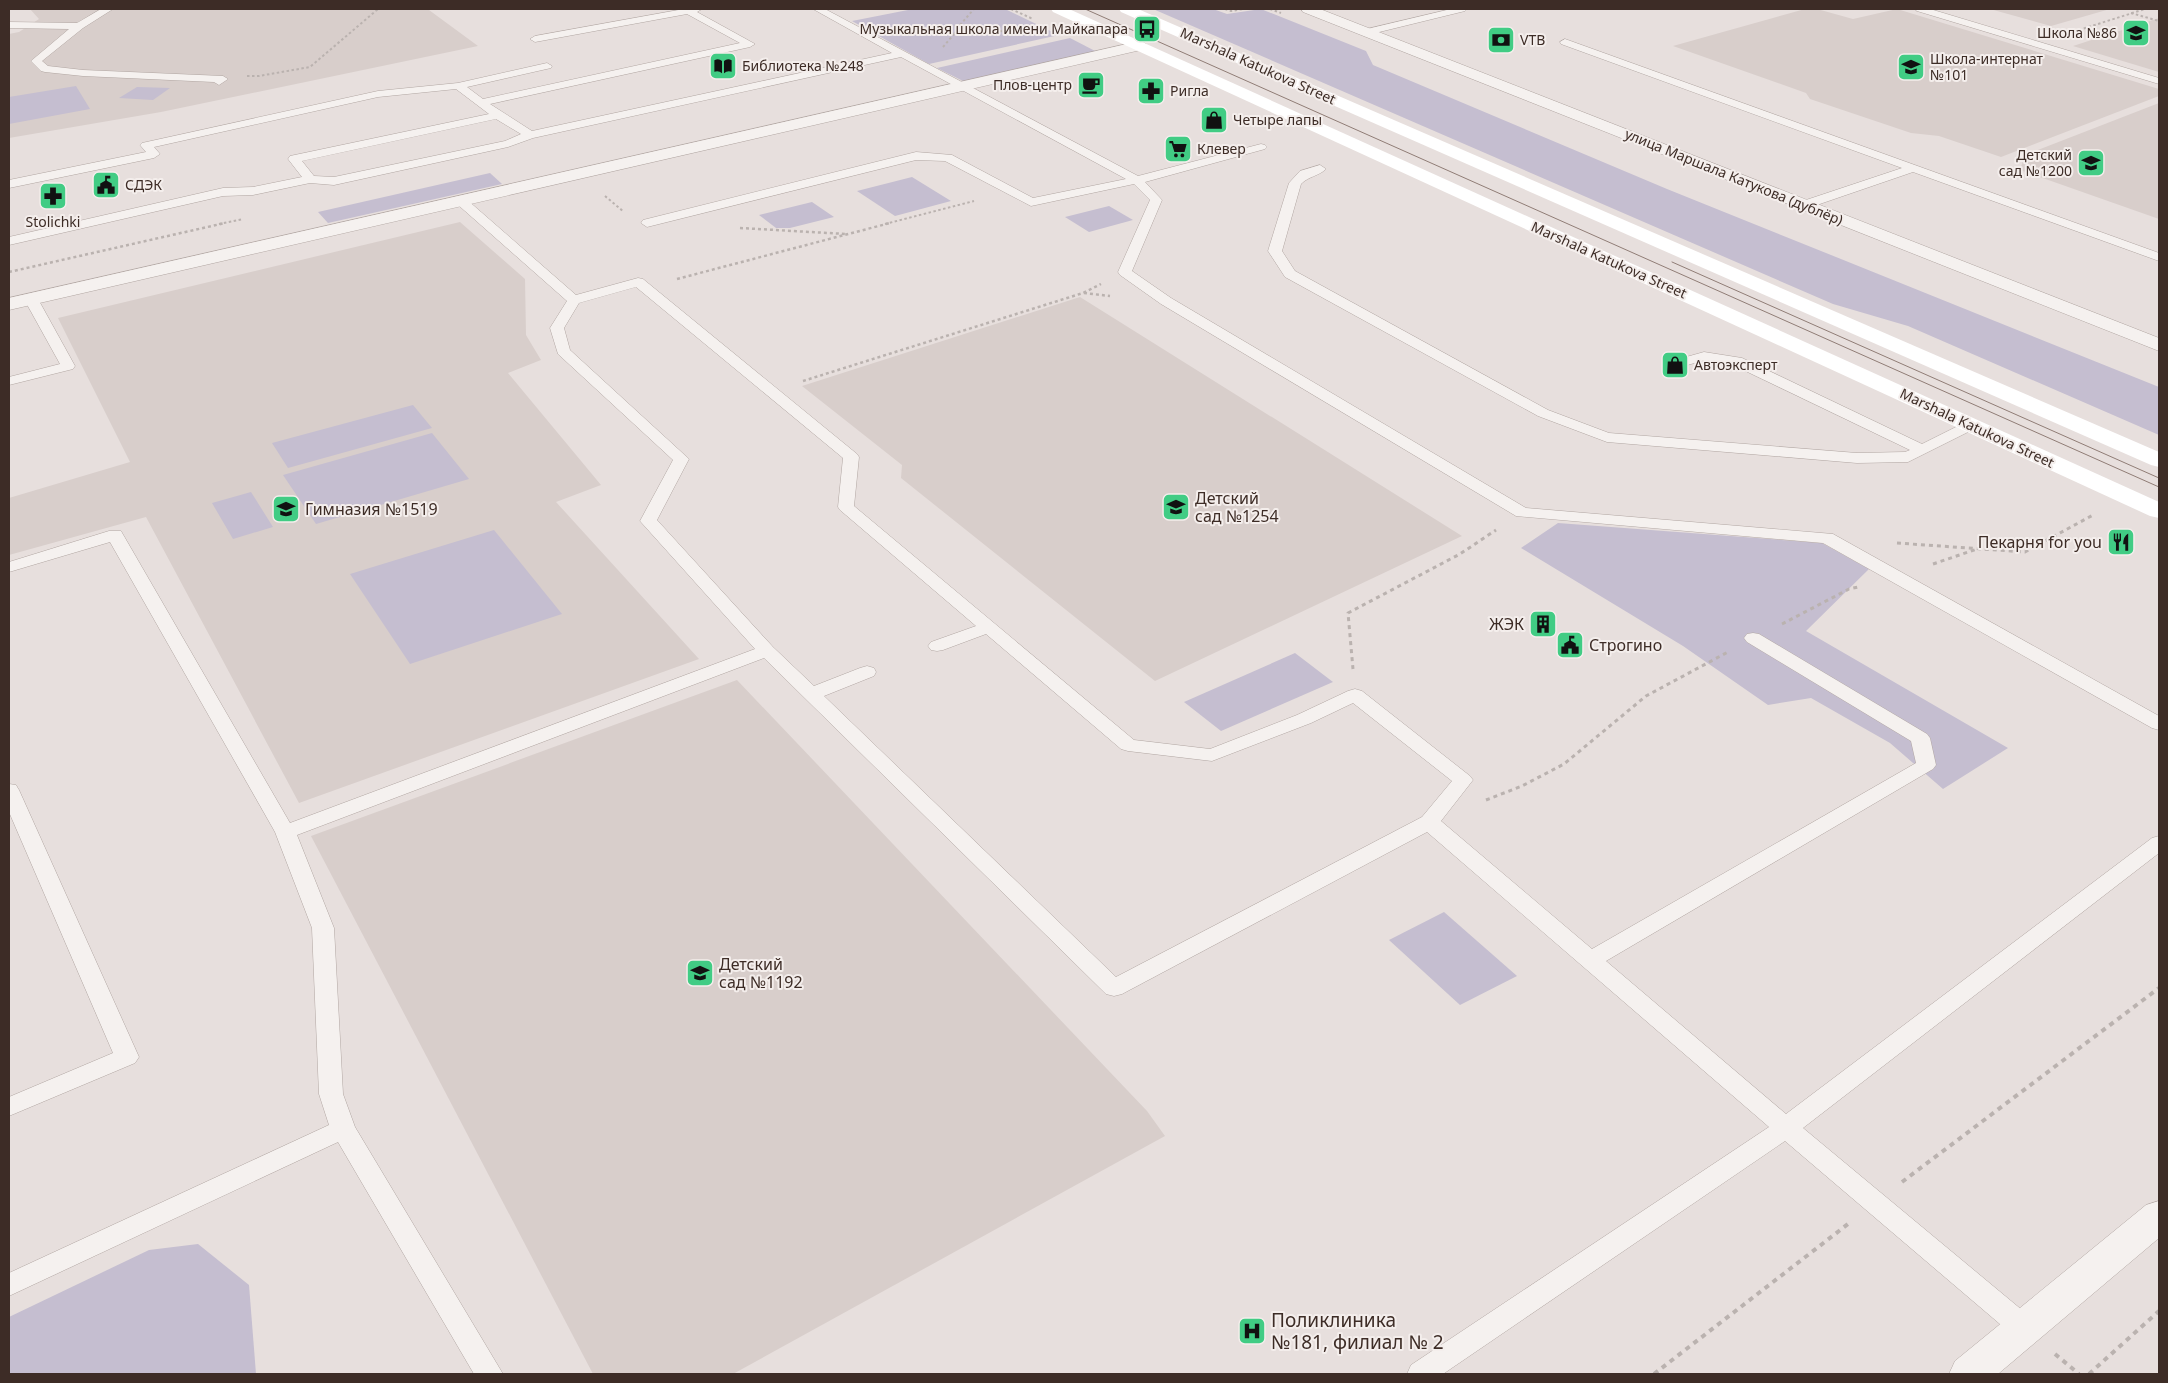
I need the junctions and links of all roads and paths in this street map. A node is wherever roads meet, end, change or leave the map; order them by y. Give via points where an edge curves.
1 (108, 9) edge
2 (818, 9) edge
3 (974, 9) edge
4 (1058, 9) edge
5 (1126, 9) edge
6 (1225, 9) edge
7 (1243, 9) edge
8 (1308, 9) edge
9 (1462, 9) edge
10 (1920, 9) edge
11 (2145, 9) edge
12 (692, 10) edge
13 (2131, 13) junction
14 (2159, 21) edge
15 (9, 25) edge
16 (960, 25) junction
17 (78, 26) junction
18 (1367, 32) junction
19 (535, 39) dead end
20 (1565, 42) dead end
21 (2035, 44) junction
22 (1140, 46) junction
23 (902, 54) junction
24 (547, 66) dead end
25 (2159, 81) edge
26 (219, 82) dead end
27 (458, 86) junction
28 (962, 87) junction
29 (480, 103) junction
30 (498, 115) junction
31 (530, 135) junction
32 (1261, 147) dead end
33 (1914, 168) junction
34 (1320, 169) dead end
35 (310, 179) junction
36 (1137, 180) junction
37 (9, 184) edge
38 (607, 190) dead end
39 (1010, 191) junction
40 (461, 201) junction
41 (1804, 205) junction
42 (647, 223) joint
43 (735, 228) dead end
44 (849, 234) junction
45 (9, 241) edge
46 (2159, 257) edge
47 (1125, 272) junction
48 (645, 287) junction
49 (31, 299) junction
50 (574, 300) junction
51 (9, 304) edge
52 (2159, 346) edge
53 (1684, 362) dead end
54 (9, 381) edge
55 (800, 382) dead end
56 (1971, 425) junction
57 (1922, 450) junction
58 (2159, 460) edge
59 (2159, 511) edge
60 (2098, 512) dead end
61 (1522, 513) junction
62 (1893, 543) dead end
63 (9, 567) edge
64 (987, 628) junction
65 (1753, 638) dead end
66 (937, 646) dead end
67 (766, 650) junction
68 (867, 672) dead end
69 (811, 694) junction
70 (1355, 695) junction
71 (2159, 724) edge
72 (1564, 764) dead end
73 (1522, 786) dead end
74 (9, 790) edge
75 (1429, 822) junction
76 (285, 832) junction
77 (2159, 843) edge
78 (1590, 960) junction
79 (2159, 988) edge
80 (9, 1107) edge
81 (1786, 1128) junction
82 (343, 1129) junction
83 (1875, 1202) junction
84 (2159, 1216) edge
85 (9, 1285) edge
86 (2159, 1311) edge
87 (2024, 1328) junction
88 (1977, 1372) edge
89 (489, 1374) edge
90 (1421, 1374) edge
91 (1654, 1374) edge
92 (2089, 1374) edge

1 - 17 lane
2 - 23 lane
3 - 16 path
4 - 22 main road, Marshala Katukova Street
5 - 58 main road, Marshala Katukova Street
6 - 7 path
8 - 18 street, улица Маршала Катукова (дублёр)
9 - 18 lane
10 - 21 lane
11 - 13 path
12 - 19 lane
12 - 29 lane via 750,44
13 - 14 path
13 - 21 path
15 - 17 lane
16 - 16 path via 970,29 955,33 946,28
17 - 26 lane via 36,61 45,69 223,79
18 - 41 street, улица Маршала Катукова (дублёр)
20 - 33 lane
21 - 25 lane
22 - 28 street
22 - 56 main road, Marshala Katukova Street
23 - 28 lane
23 - 31 lane
24 - 27 lane
27 - 29 lane
27 - 37 lane via 378,94 146,145 154,154
28 - 36 lane
28 - 40 street
29 - 30 lane
30 - 31 lane
30 - 35 lane via 294,160
31 - 35 lane via 508,144 334,181
32 - 36 lane
33 - 41 lane
33 - 46 lane
34 - 57 lane via 1304,174 1295,183 1274,251 1290,274 1543,413 1607,437 1857,458 1908,457
35 - 45 lane via 253,191 222,192
36 - 39 lane via 1030,202
36 - 47 lane via 1156,200
38 - 42 path via 604,197 632,219
39 - 42 lane via 948,158 916,156
39 - 44 path
40 - 49 street
40 - 50 lane
41 - 52 street, улица Маршала Катукова (дублёр)
43 - 44 path
44 - 48 path
47 - 55 path via 1083,294
47 - 61 lane via 1166,301
48 - 50 lane via 638,282
48 - 64 lane via 851,456 846,507
49 - 51 street
49 - 54 lane via 68,366
50 - 67 lane via 557,328 563,351 681,459 648,520
53 - 57 lane via 1704,356 1737,361
56 - 57 lane
56 - 59 main road, Marshala Katukova Street
60 - 62 path via 2025,552
61 - 70 path via 1460,554 1348,612
61 - 71 lane via 1827,538
63 - 76 lane via 116,535
64 - 66 lane
64 - 70 lane via 1128,745 1212,755
65 - 78 lane via 1920,738 1926,765
67 - 69 lane
67 - 76 lane
68 - 69 lane
69 - 75 lane via 1114,988
70 - 75 lane via 1463,780
72 - 73 path
74 - 80 lane via 127,1057
75 - 78 lane
76 - 82 lane via 323,928 331,1094
77 - 81 lane
78 - 81 lane
79 - 83 path
81 - 83 lane
81 - 90 lane
82 - 85 lane
82 - 89 lane
83 - 87 lane
83 - 91 path
84 - 87 street
86 - 92 path
87 - 88 street

